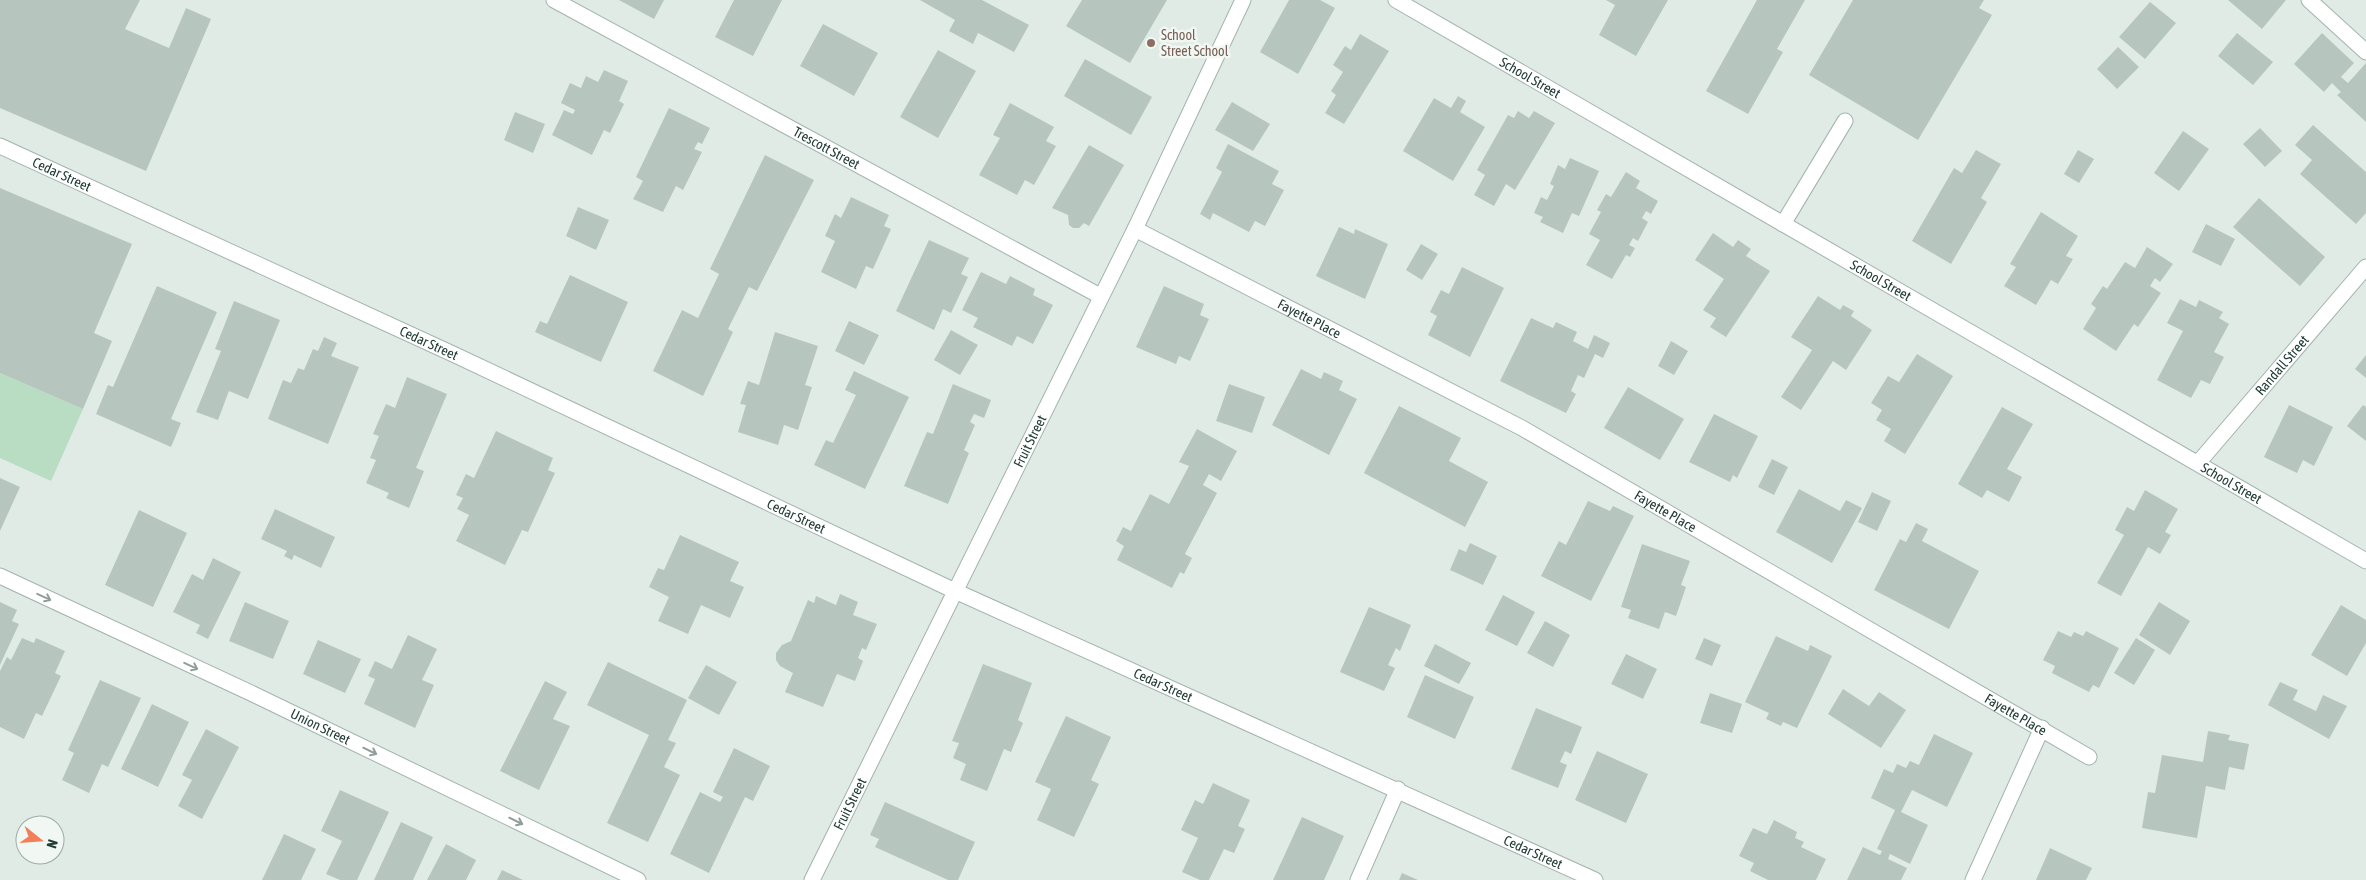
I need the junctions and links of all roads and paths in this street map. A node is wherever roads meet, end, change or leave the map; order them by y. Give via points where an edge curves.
1 (554, 0) edge
2 (1243, 0) edge
3 (1396, 0) edge
4 (2309, 0) edge
5 (2366, 52) edge
6 (1845, 121) dead end
7 (0, 146) edge
8 (1783, 224) junction
9 (1135, 229) junction
10 (2366, 267) edge
11 (1100, 296) junction
12 (2198, 463) junction
13 (2366, 560) edge
14 (0, 576) edge
15 (955, 591) junction
16 (2042, 728) junction
17 (2089, 757) dead end
18 (1398, 789) junction
19 (638, 880) edge
20 (812, 880) edge
21 (1358, 880) edge
22 (1595, 880) edge
23 (1973, 880) edge

1 - 11 street, Trescott Street
2 - 9 street, Fruit Street
3 - 8 street, School Street
4 - 5 street
6 - 8 street
7 - 15 street, Cedar Street via 453,354
8 - 12 street, School Street
9 - 11 street, Fruit Street
9 - 16 street, Fayette Place via 1522,428
10 - 12 street, Randall Street
11 - 15 street, Fruit Street
12 - 13 street, School Street
14 -> 19 street, Union Street
15 - 18 street, Cedar Street
15 - 20 street, Fruit Street
16 - 17 street
16 - 23 street, Fayette Place
18 - 21 street
18 - 22 street, Cedar Street

